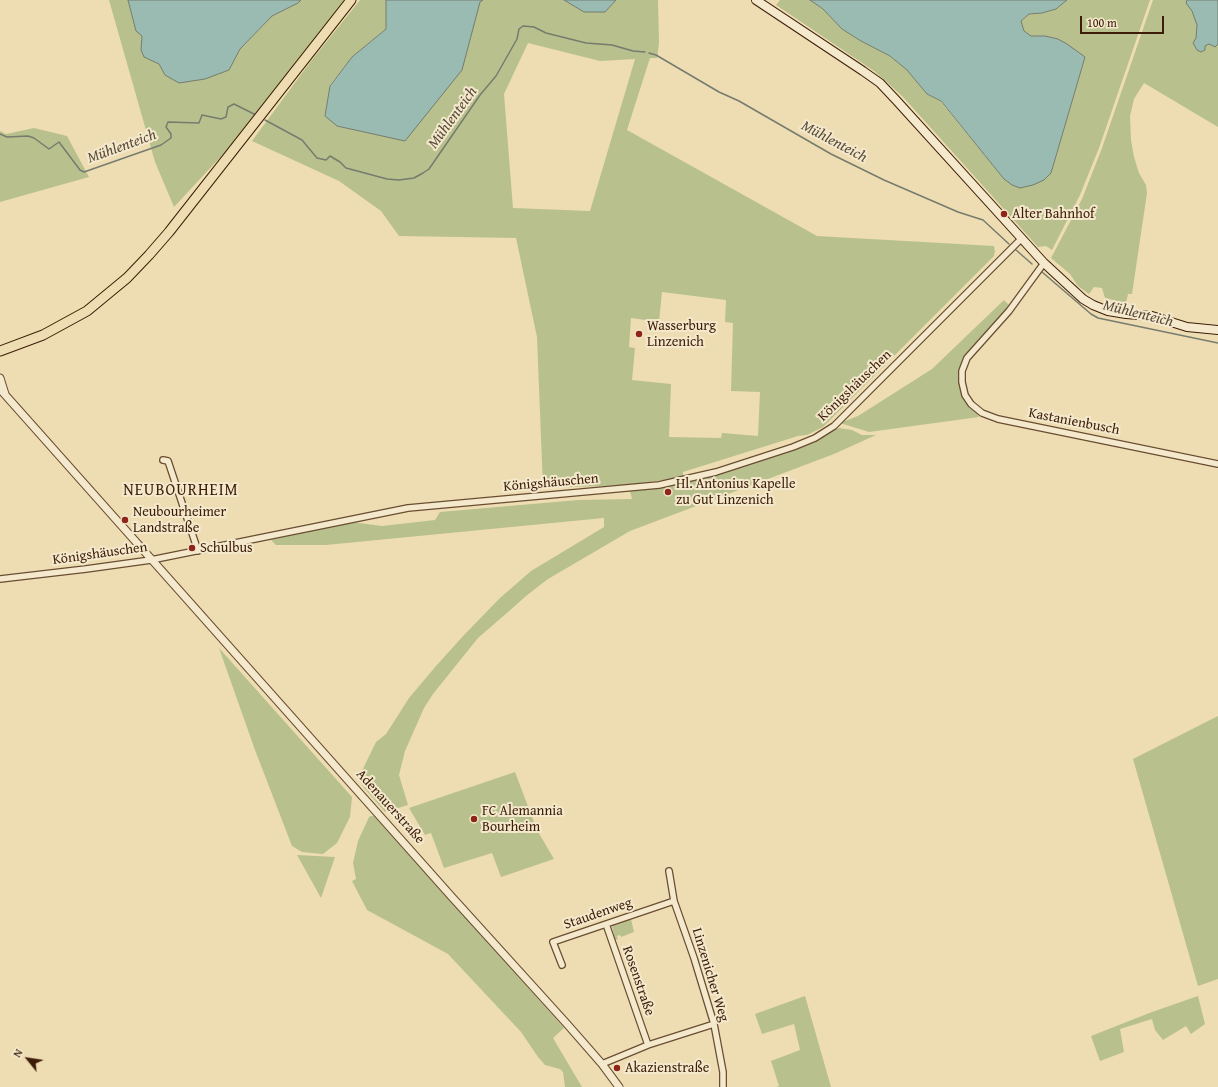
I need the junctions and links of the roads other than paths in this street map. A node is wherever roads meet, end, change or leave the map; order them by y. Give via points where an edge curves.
1 (351, 0) edge
2 (756, 0) edge
3 (1022, 238) junction
4 (1044, 263) junction
5 (1218, 330) edge
6 (0, 351) edge
7 (0, 378) edge
8 (3, 392) edge
9 (163, 460) dead end
10 (1218, 464) edge
11 (198, 551) junction
12 (152, 560) junction
13 (0, 579) edge
14 (669, 871) dead end
15 (674, 901) junction
16 (606, 924) junction
17 (562, 965) dead end
18 (714, 1024) junction
19 (648, 1045) junction
20 (602, 1064) junction
21 (619, 1087) edge
22 (723, 1087) edge

1 - 6 main road via 169,232 127,278 87,311 43,335
2 - 3 main road via 880,83
3 - 4 main road
3 - 11 street, Königshäuschen via 834,426 802,444 716,472 659,485 408,508
4 - 5 main road via 1083,298 1108,311 1152,316 1187,327
4 - 10 street, Kastanienbusch via 1009,311 970,353 964,364 962,382 965,395 973,406 998,419
7 - 8 street
8 - 12 street, Adenauerstraße
9 - 11 street via 168,461
11 - 12 street, Königshäuschen
12 - 13 street, Königshäuschen
12 - 20 street, Adenauerstraße
14 - 15 street, Linzenicher Weg
15 - 16 street, Staudenweg
15 - 18 street, Linzenicher Weg
16 - 17 street, Staudenweg via 553,942
16 - 19 street, Rosenstraße
18 - 19 street
18 - 22 street, Linzenicher Weg via 723,1072
19 - 20 street
20 - 21 street, Adenauerstraße

